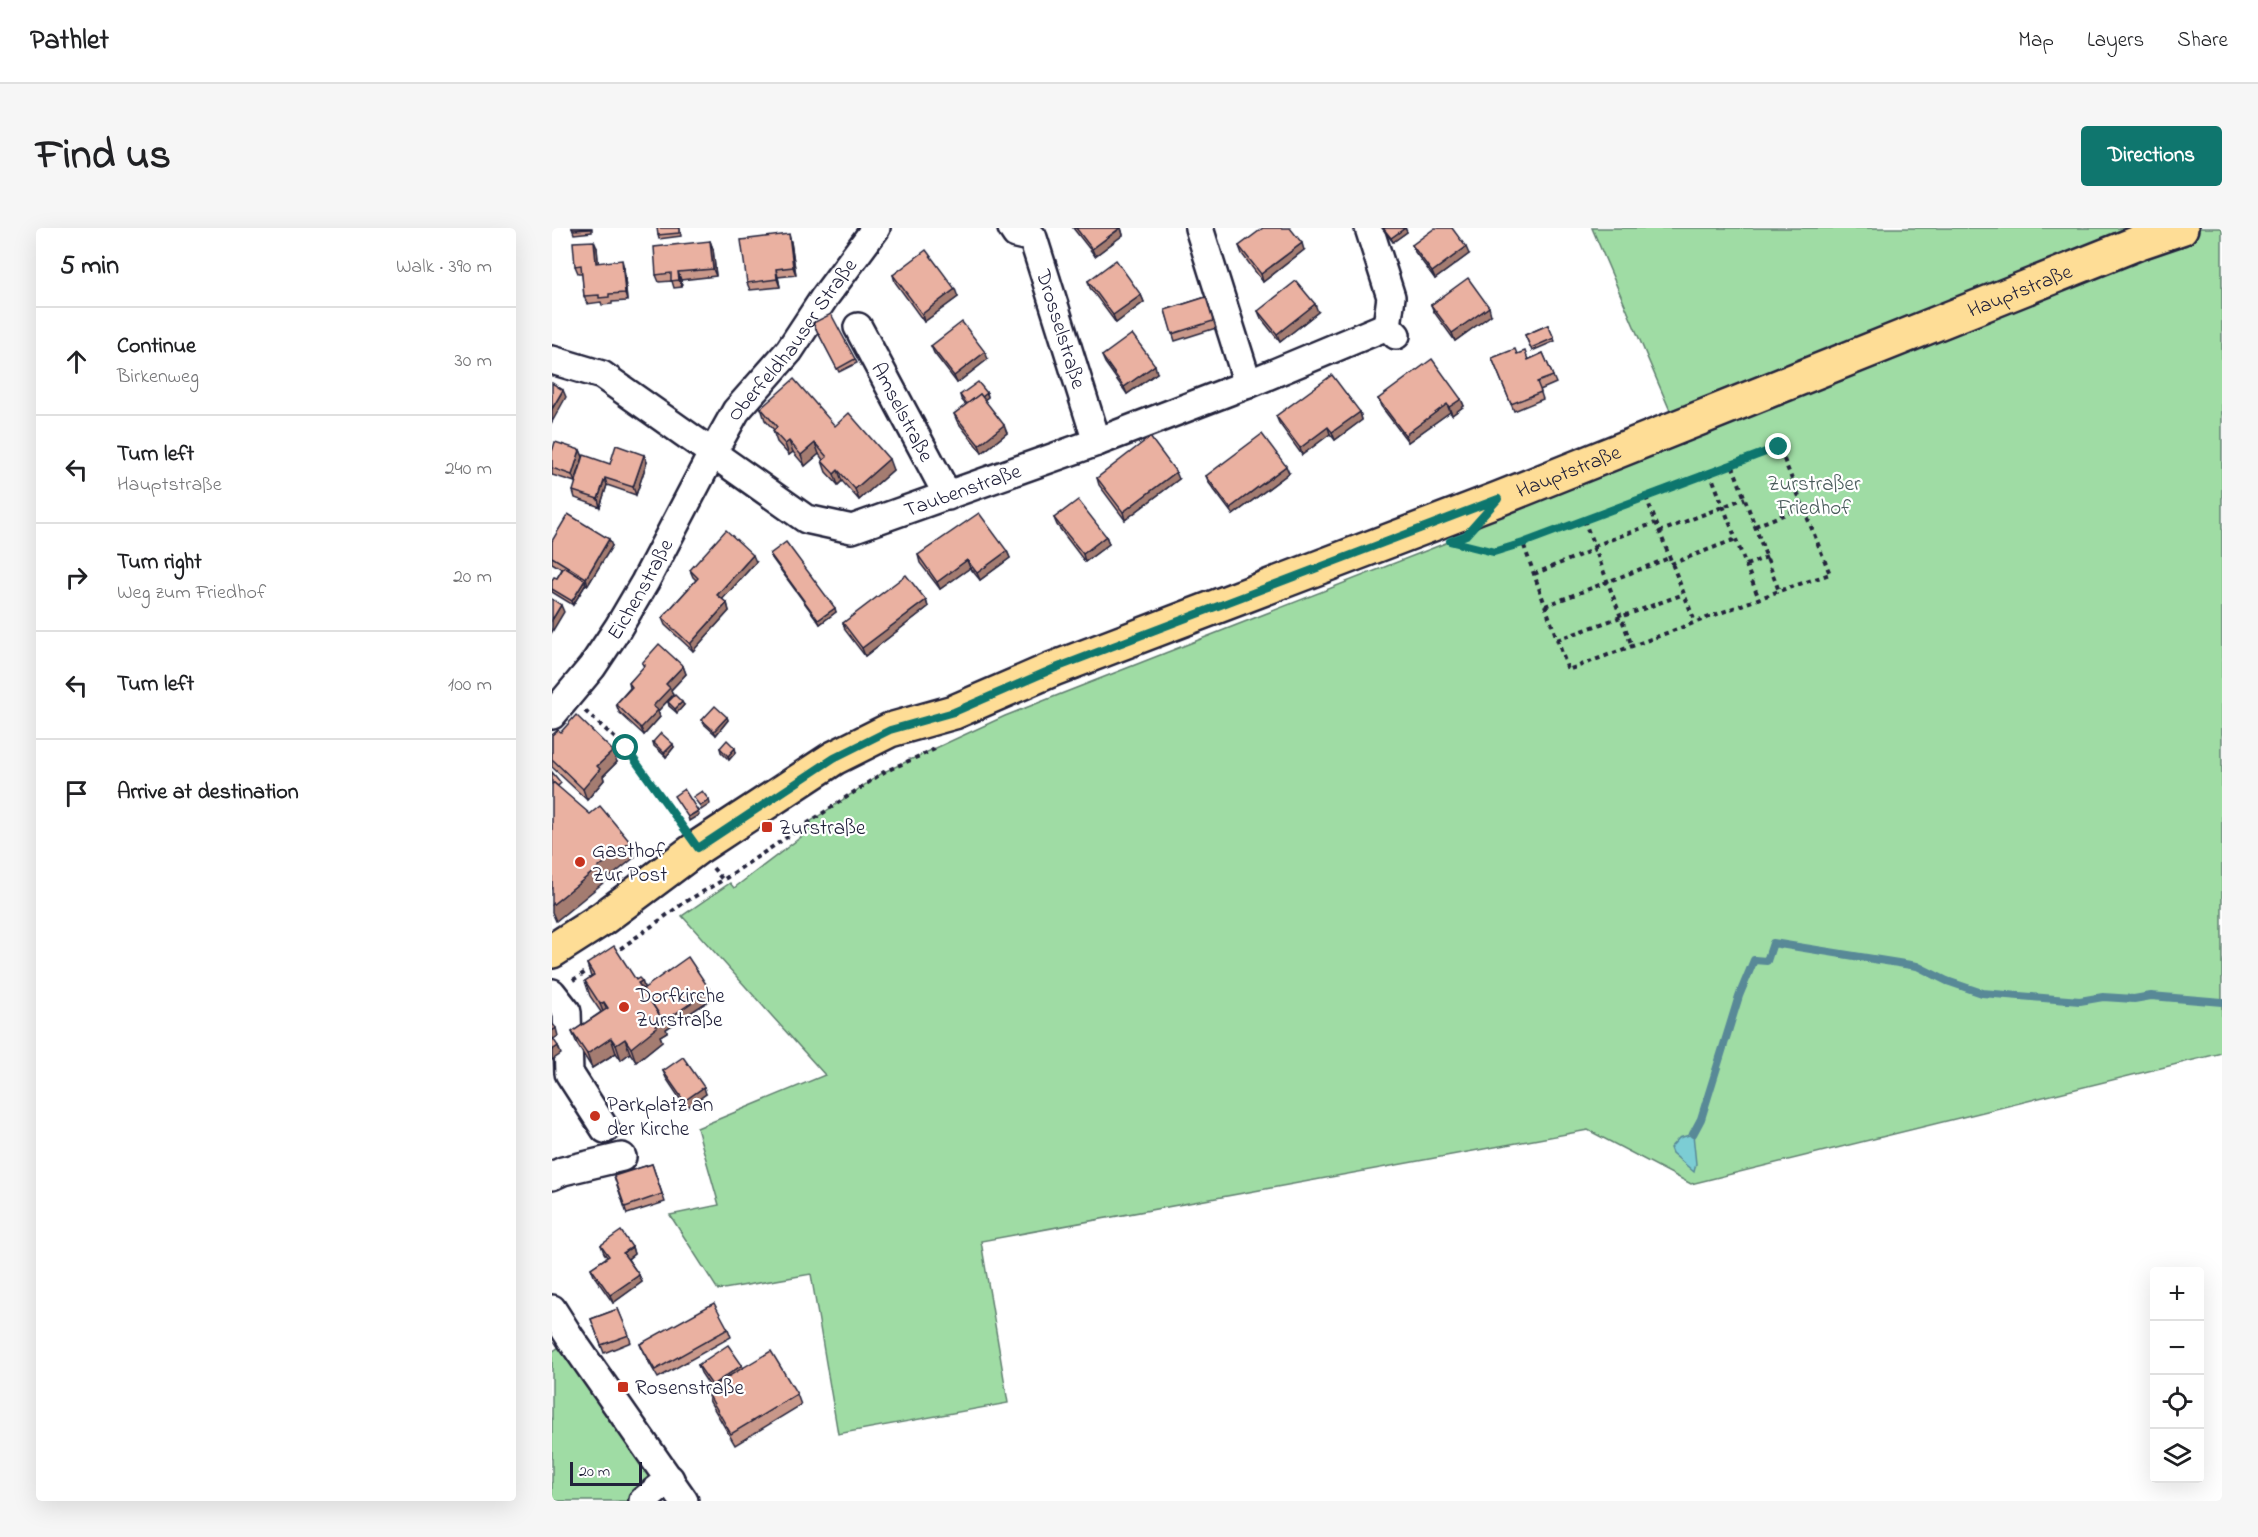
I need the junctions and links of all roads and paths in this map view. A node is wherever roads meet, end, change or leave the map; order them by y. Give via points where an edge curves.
1 (876, 228) edge
2 (1012, 228) edge
3 (1200, 228) edge
4 (1369, 228) edge
5 (2181, 228) edge
6 (858, 327) dead end
7 (552, 360) edge
8 (1248, 384) junction
9 (1097, 442) junction
10 (712, 454) junction
11 (1732, 464) junction
12 (1710, 472) junction
13 (948, 496) junction
14 (1646, 496) junction
15 (1745, 498) junction
16 (1723, 506) junction
17 (1803, 507) junction
18 (1584, 520) junction
19 (1656, 523) junction
20 (1755, 526) junction
21 (1659, 532) junction
22 (1736, 539) junction
23 (1461, 543) dead end
24 (1523, 543) junction
25 (1594, 548) junction
26 (1767, 557) junction
27 (1669, 558) junction
28 (1671, 564) junction
29 (1746, 565) junction
30 (1534, 574) junction
31 (1608, 582) junction
32 (1779, 591) junction
33 (1684, 594) junction
34 (1759, 599) junction
35 (1545, 606) junction
36 (1621, 617) junction
37 (1695, 622) junction
38 (1557, 640) junction
39 (1632, 645) junction
40 (560, 706) edge
41 (954, 712) junction
42 (945, 744) dead end
43 (698, 848) junction
44 (552, 951) edge
45 (607, 958) edge
46 (599, 964) edge
47 (552, 975) edge
48 (552, 993) edge
49 (605, 1129) dead end
50 (622, 1157) dead end
51 (552, 1176) edge
52 (552, 1309) edge
53 (677, 1490) edge
54 (643, 1501) edge

1 - 10 street, Oberfeldhauser Straße via 789,351 736,411
2 - 9 street, Drosselstraße via 1016,234 1033,238
3 - 8 street
4 - 8 street, Taubenstraße via 1391,297 1391,331
5 - 41 main road, Hauptstraße via 1488,503 1053,669
6 - 13 street, Amselstraße
7 - 10 street, Taubenstraße via 602,375
8 - 9 street, Taubenstraße
9 - 13 street, Taubenstraße
10 - 13 street, Taubenstraße via 806,519 852,529
10 - 40 street, Eichenstraße via 618,628
11 - 12 path
11 - 15 path
11 - 17 path via 1779,447
12 - 14 path
12 - 16 path
14 - 18 path
14 - 19 path
15 - 16 path
15 - 20 path
16 - 21 path
16 - 22 path
17 - 20 path
17 - 32 path via 1830,574
18 - 24 path
18 - 25 path
19 - 21 path
19 - 25 path
20 - 26 path
21 - 27 path
22 - 28 path
22 - 29 path
23 - 24 path via 1494,552
24 - 30 path
25 - 30 path
25 - 31 path
26 - 29 path
26 - 32 path
27 - 28 path
27 - 31 path
28 - 33 path
29 - 34 path
30 - 35 path
31 - 35 path
31 - 36 path
32 - 34 path
33 - 36 path
33 - 37 path
34 - 37 path
35 - 38 path
36 - 38 path
36 - 39 path
37 - 39 path
38 - 39 path via 1568,670
40 - 43 path via 626,748
41 - 43 main road, Hauptstraße via 890,730 834,758
41 - 47 main road, Hauptstraße via 914,740 806,800 591,952
42 - 45 path via 884,772 685,902
43 - 44 main road, Hauptstraße
46 - 48 path
48 - 49 street via 567,1012 569,1073
50 - 51 street
52 - 53 street
53 - 54 street

